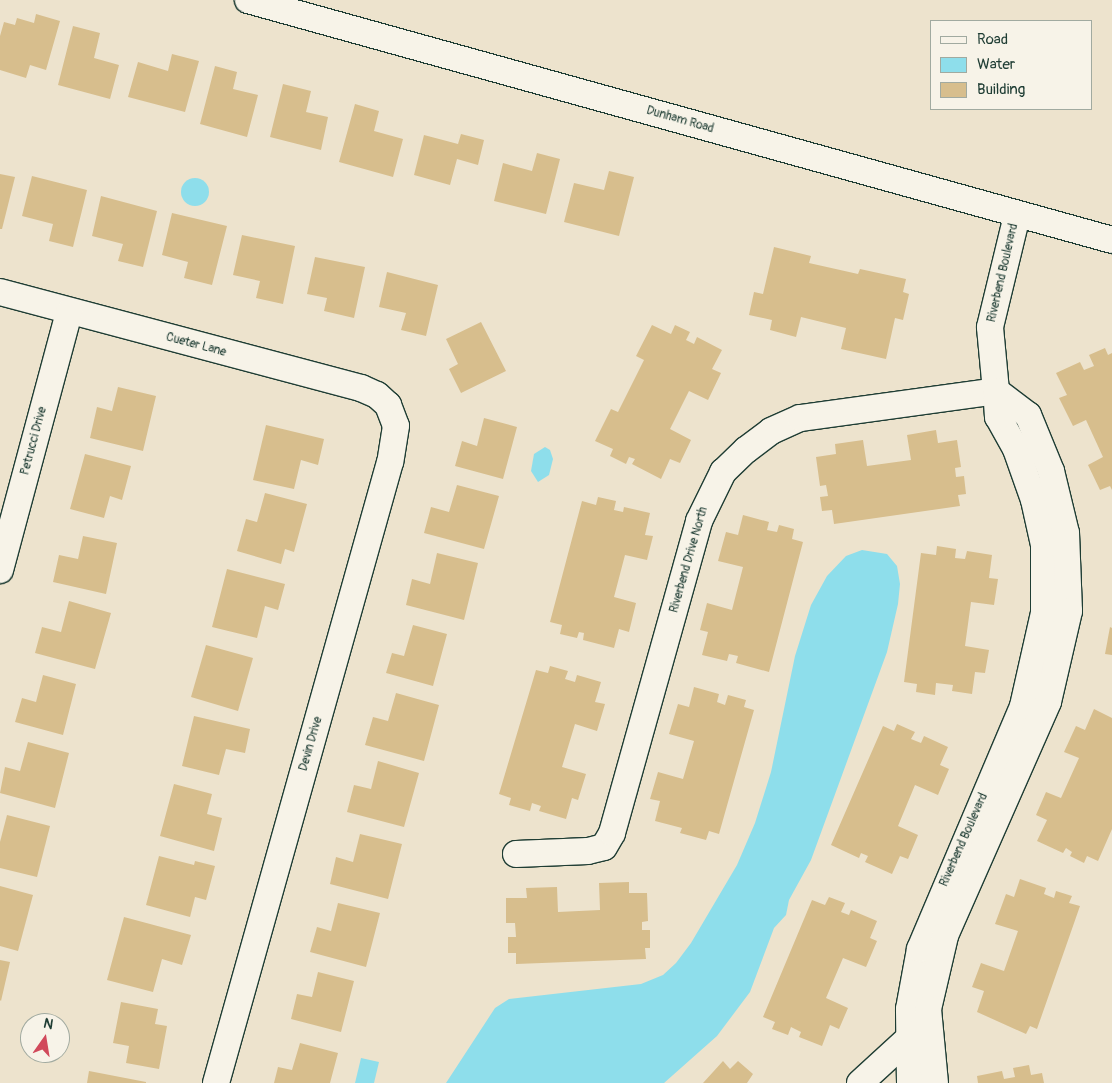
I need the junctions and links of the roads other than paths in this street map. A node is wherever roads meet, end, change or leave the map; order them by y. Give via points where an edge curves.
1 (248, 0) edge
2 (1017, 215) junction
3 (1112, 240) edge
4 (0, 292) edge
5 (69, 312) junction
6 (996, 391) junction
7 (388, 405) joint
8 (0, 570) edge
9 (516, 854) dead end
10 (918, 1009) junction
11 (907, 1040) junction
12 (216, 1083) edge
13 (860, 1083) edge
14 (910, 1083) edge
15 (935, 1083) edge

1 - 2 street, Dunham Road
2 - 3 street, Dunham Road
2 - 6 street, Riverbend Boulevard via 990,327
4 - 5 street, Cueter Lane
5 - 7 street, Cueter Lane via 361,388 377,395
5 - 8 street, Petrucci Drive
6 - 9 street, Riverbend Drive North via 800,418 771,431 723,472 699,521 612,833 604,847 588,851
6 - 10 street, Riverbend Boulevard via 1028,415 1050,472 1066,533 1069,610 1043,678 1048,702 945,936
7 - 12 street, Devin Drive via 396,426 390,462
10 - 11 street, Riverbend Boulevard
10 - 15 street, Riverbend Boulevard
11 - 13 street
11 - 14 street, Riverbend Boulevard

